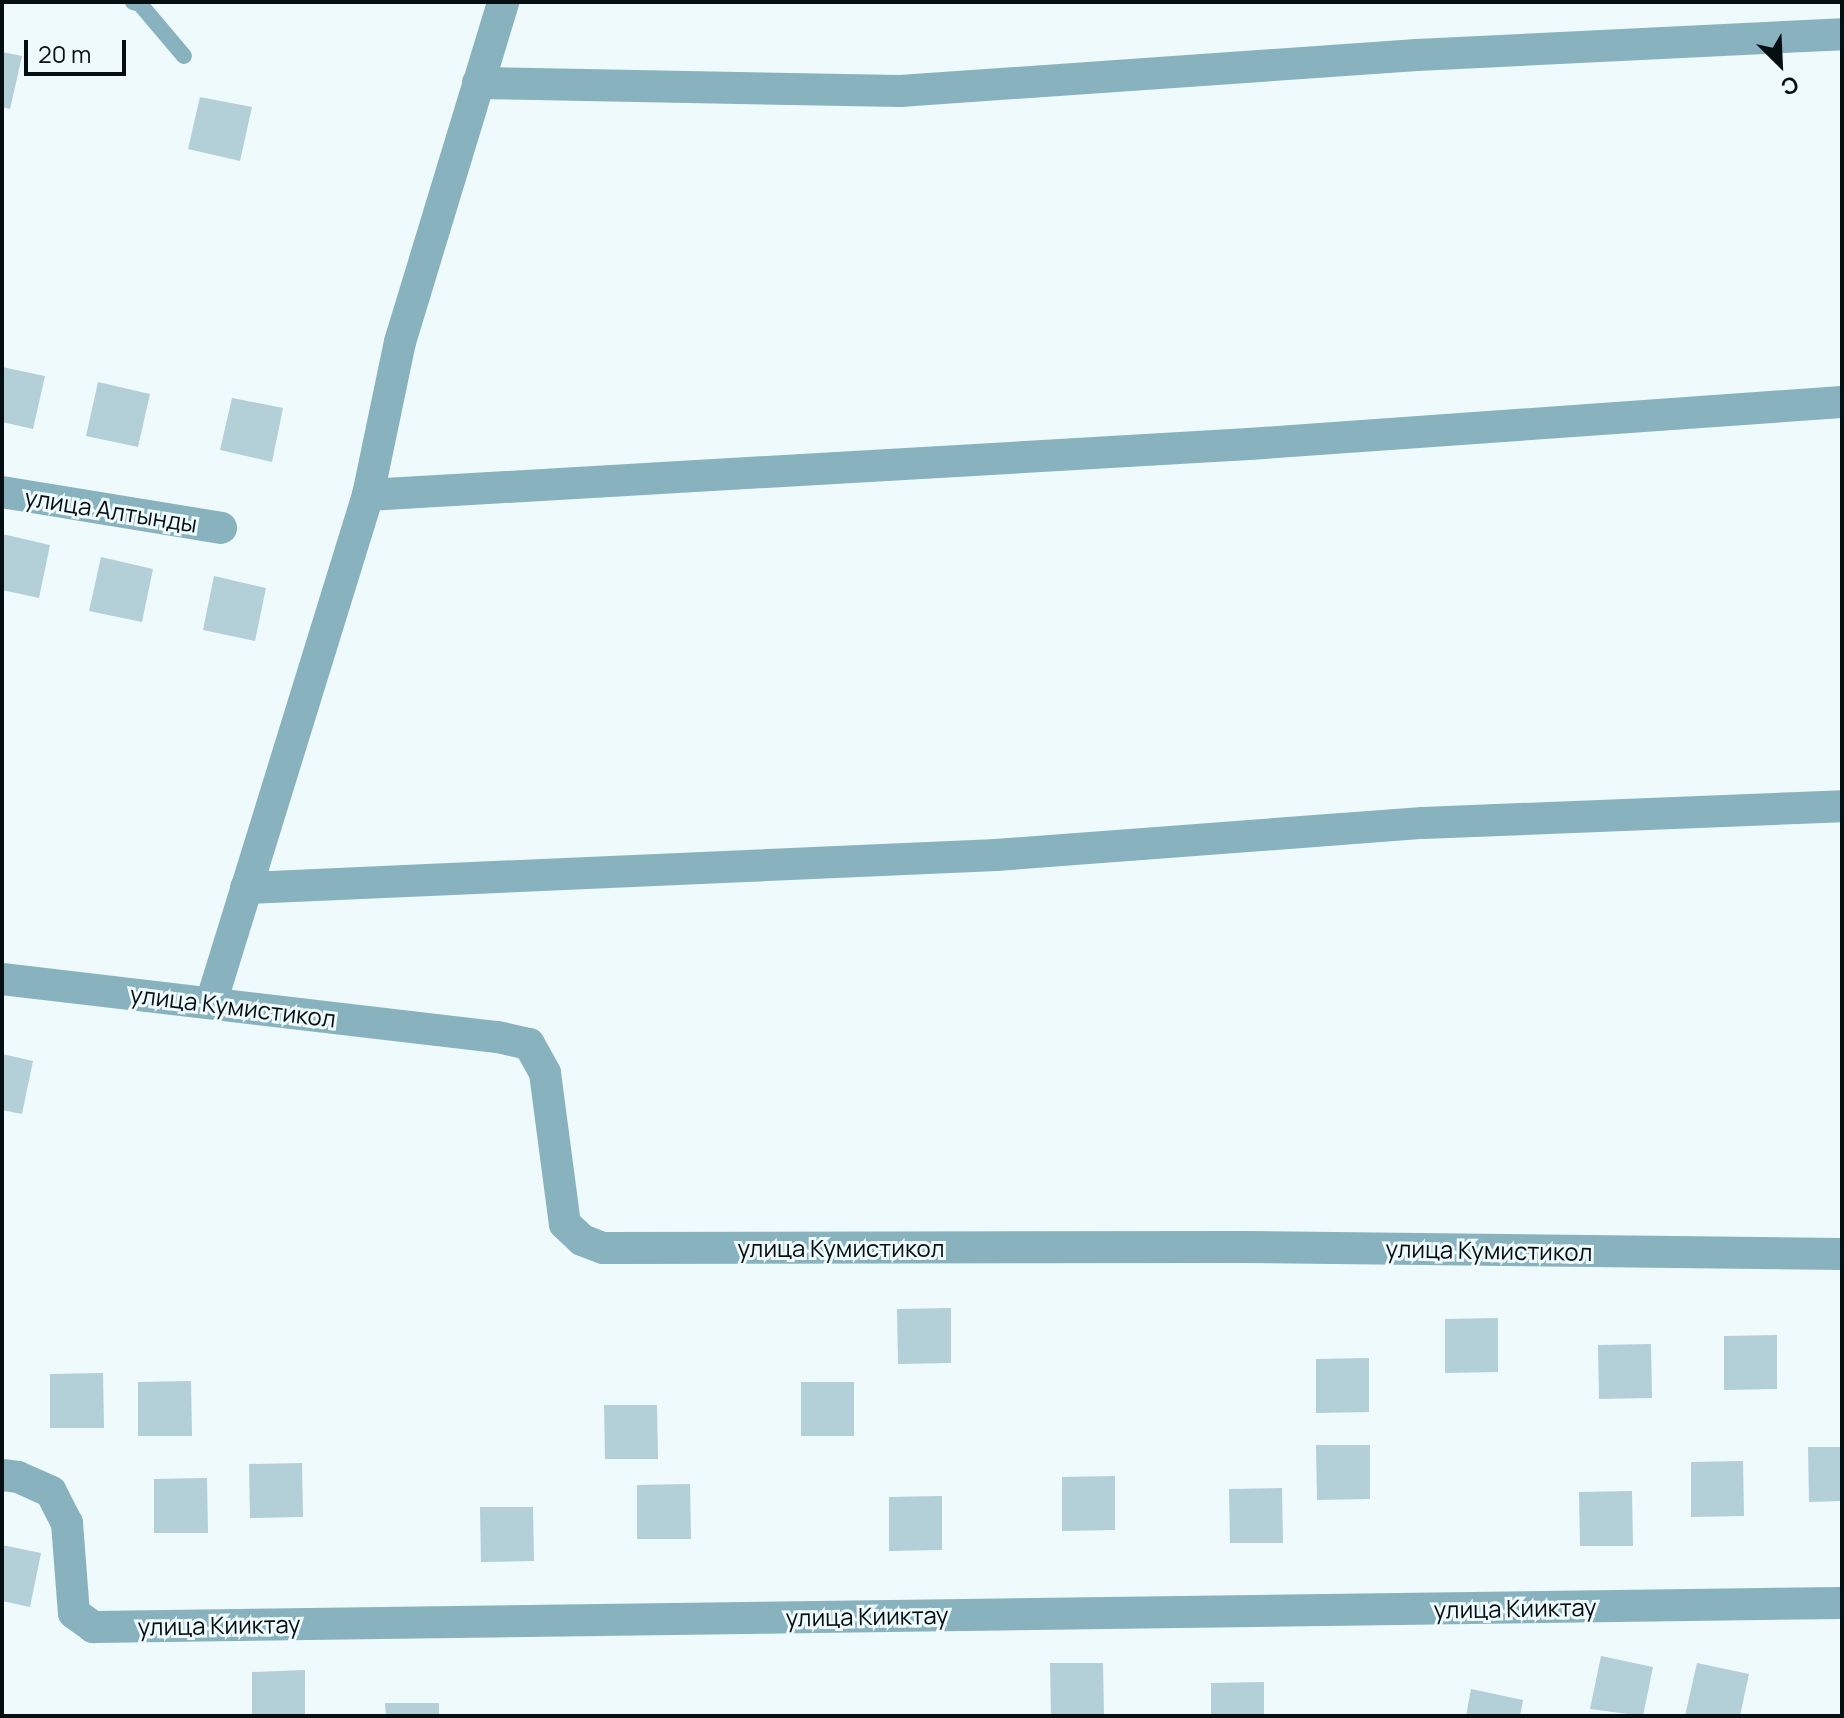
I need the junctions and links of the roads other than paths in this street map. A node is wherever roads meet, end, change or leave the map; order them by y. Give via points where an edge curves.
1 (133, 2) edge
2 (503, 2) edge
3 (1842, 34) edge
4 (184, 56) dead end
5 (478, 83) junction
6 (1842, 402) edge
7 (2, 492) edge
8 (368, 495) junction
9 (221, 528) dead end
10 (1842, 806) edge
11 (246, 888) junction
12 (2, 979) edge
13 (211, 1003) junction
14 (1842, 1254) edge
15 (2, 1475) edge
16 (1842, 1603) edge

1 - 4 lane
2 - 5 street
3 - 5 street via 1417,55 900,91
5 - 8 street via 400,342
6 - 8 street via 1234,445
7 - 9 street, улица Алтынды
8 - 11 street
10 - 11 street via 1423,823 950,857
11 - 13 street
12 - 13 street, улица Кумистикол
13 - 14 street, улица Кумистикол via 529,1044 545,1073 565,1224 582,1240 603,1248 1242,1247
15 - 16 street, улица Кииктау via 51,1492 67,1523 74,1613 93,1627

